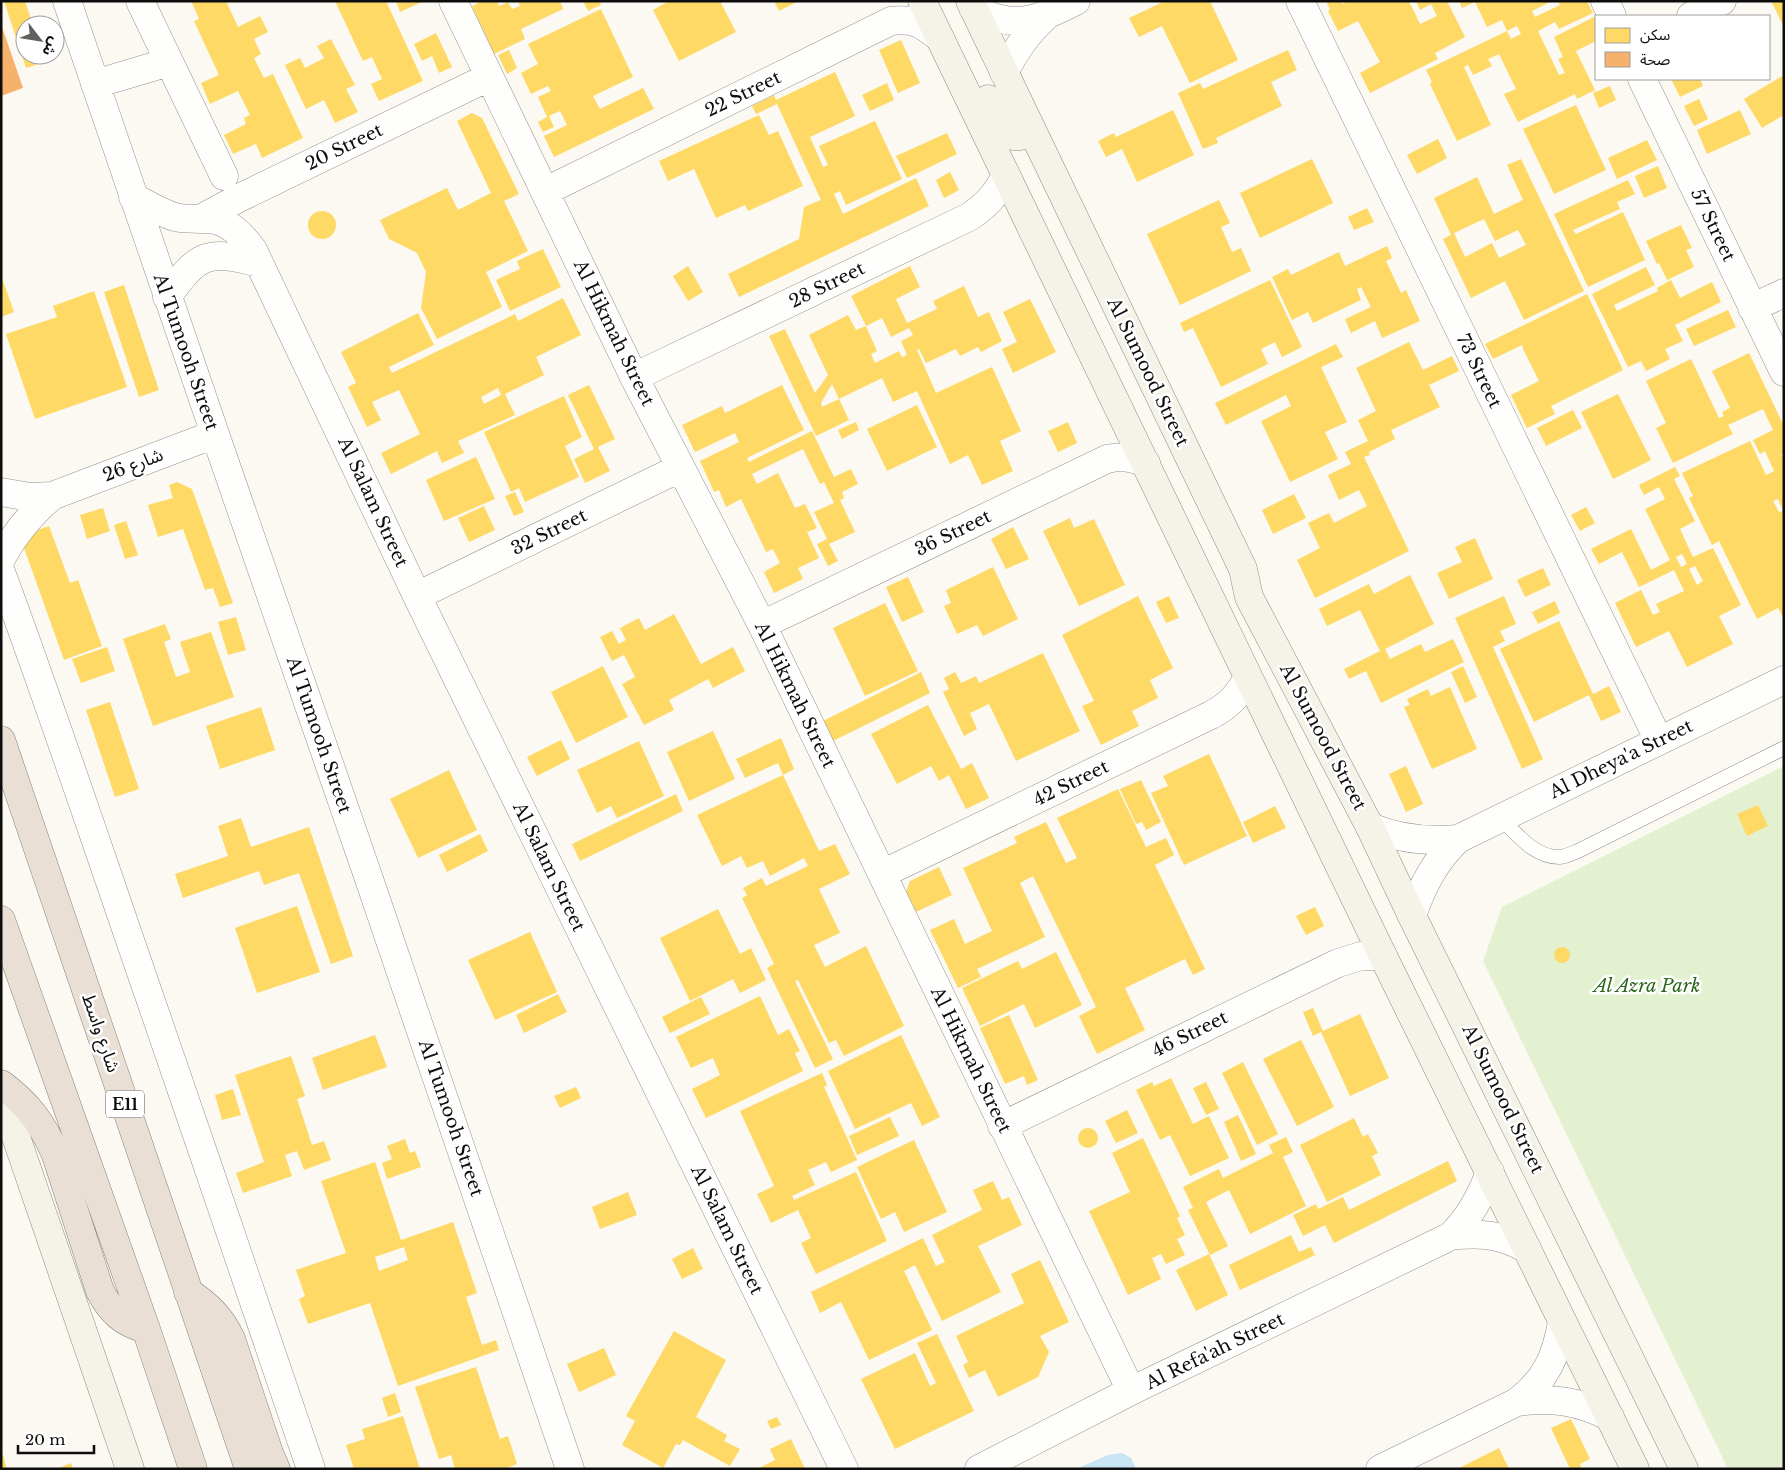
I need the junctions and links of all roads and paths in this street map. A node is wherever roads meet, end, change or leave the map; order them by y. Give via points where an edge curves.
1 (67, 1) edge
2 (140, 1) edge
3 (453, 1) edge
4 (922, 1) edge
5 (1076, 1) edge
6 (1300, 1) edge
7 (1605, 1) edge
8 (1722, 1) edge
9 (972, 4) edge
10 (1612, 15) edge
11 (1693, 15) edge
12 (1046, 16) junction
13 (944, 47) junction
14 (169, 62) junction
15 (1004, 72) junction
16 (489, 77) junction
17 (1642, 80) edge
18 (95, 84) junction
19 (1030, 125) junction
20 (1006, 175) junction
21 (224, 176) dead end
22 (546, 191) junction
23 (133, 197) junction
24 (200, 219) junction
25 (259, 263) junction
26 (1784, 293) edge
27 (168, 297) junction
28 (1752, 308) junction
29 (1784, 372) edge
30 (634, 377) junction
31 (214, 434) junction
32 (1146, 463) junction
33 (680, 468) junction
34 (1158, 489) junction
35 (1, 492) edge
36 (52, 496) junction
37 (1, 559) edge
38 (1, 572) edge
39 (417, 596) junction
40 (1249, 597) junction
41 (762, 625) junction
42 (1248, 678) junction
43 (1784, 680) edge
44 (1, 740) edge
45 (1659, 741) junction
46 (1784, 748) edge
47 (1500, 818) junction
48 (1370, 827) junction
49 (1458, 839) junction
50 (882, 874) junction
51 (1412, 916) junction
52 (1, 920) edge
53 (1383, 956) junction
54 (1, 1084) edge
55 (1, 1093) edge
56 (1002, 1126) junction
57 (1490, 1172) junction
58 (1451, 1236) junction
59 (1527, 1249) junction
60 (188, 1292) junction
61 (1562, 1322) junction
62 (146, 1329) junction
63 (1131, 1392) junction
64 (1517, 1402) junction
65 (1610, 1417) junction
66 (130, 1469) edge
67 (193, 1469) edge
68 (249, 1469) edge
69 (276, 1469) edge
70 (311, 1469) edge
71 (570, 1469) edge
72 (844, 1469) edge
73 (980, 1469) edge
74 (1380, 1469) edge
75 (1635, 1469) edge
76 (1684, 1469) edge

1 - 18 street, Al Tumooh Street
2 - 14 street
3 - 16 street, Al Hikmah Street
4 - 13 street
5 - 12 street
6 - 45 street, 73 Street
7 - 10 street
8 - 11 street
9 - 12 street via 986,16 1000,20 1031,21
9 - 15 street, Al Sumood Street
12 - 15 street via 1021,42
13 - 19 street via 983,90 1006,132 1017,138 1028,131
13 - 20 street
13 - 22 street, 22 Street via 916,22 891,21
14 - 18 street
14 - 21 street
15 - 19 street, Al Sumood Street
16 - 22 street, Al Hikmah Street
16 - 24 street, 20 Street
17 - 28 street, 57 Street
18 - 23 street, Al Tumooh Street
19 - 40 street, Al Sumood Street via 1243,569
20 - 30 street, 28 Street via 994,197 969,217
20 - 32 street
22 - 30 street, Al Hikmah Street
23 - 24 street, Al Salam Street via 176,217
23 - 27 street, Al Tumooh Street
24 - 25 street, Al Salam Street via 210,219 234,228 253,250
25 - 27 street via 232,256 202,259 193,264
25 - 39 street, Al Salam Street
26 - 28 street
27 - 31 street, Al Tumooh Street
28 - 29 street, 57 Street
30 - 33 street, Al Hikmah Street
31 - 36 street, شارع 26
31 - 71 street, Al Tumooh Street
32 - 34 street
32 - 41 street, 36 Street via 1118,456 1107,459
33 - 39 street, 32 Street
33 - 41 street, Al Hikmah Street
34 - 40 street via 1189,482 1198,490
34 - 42 street
35 - 36 street, شارع 26 via 30,497
36 - 37 street, شارع 26 via 21,527
38 - 70 street via 52,711
39 - 72 street, Al Salam Street
40 - 48 street, Al Sumood Street
41 - 50 street, Al Hikmah Street
42 - 50 street, 42 Street via 1225,708
42 - 53 street
43 - 45 street, Al Dheya'a Street
44 - 60 highway, شارع واسط / E11
45 - 47 street, Al Dheya'a Street
46 - 47 lane via 1561,857 1543,855
47 - 49 street, Al Dheya'a Street
48 - 49 street, Al Dheya'a Street via 1404,838
48 - 51 street, Al Sumood Street
49 - 51 street, Al Dheya'a Street via 1430,873
50 - 56 street, Al Hikmah Street
51 - 76 street, Al Sumood Street
52 - 62 highway
53 - 56 street, 46 Street via 1361,956 1338,963
53 - 57 street
54 - 62 highway via 19,1098 47,1134 106,1304 123,1321
55 - 66 street
56 - 63 street, Al Hikmah Street
57 - 58 street, Al Refa'ah Street via 1475,1207
57 - 59 street
58 - 59 street, Al Refa'ah Street via 1491,1235
58 - 63 street, Al Refa'ah Street
59 - 61 street
60 - 68 highway, شارع واسط / E11
60 - 69 highway via 215,1313 228,1332
61 - 64 street via 1552,1361 1542,1378
61 - 65 street
62 - 67 highway
63 - 73 street, Al Refa'ah Street
64 - 65 street via 1565,1400
64 - 74 street
65 - 75 street

